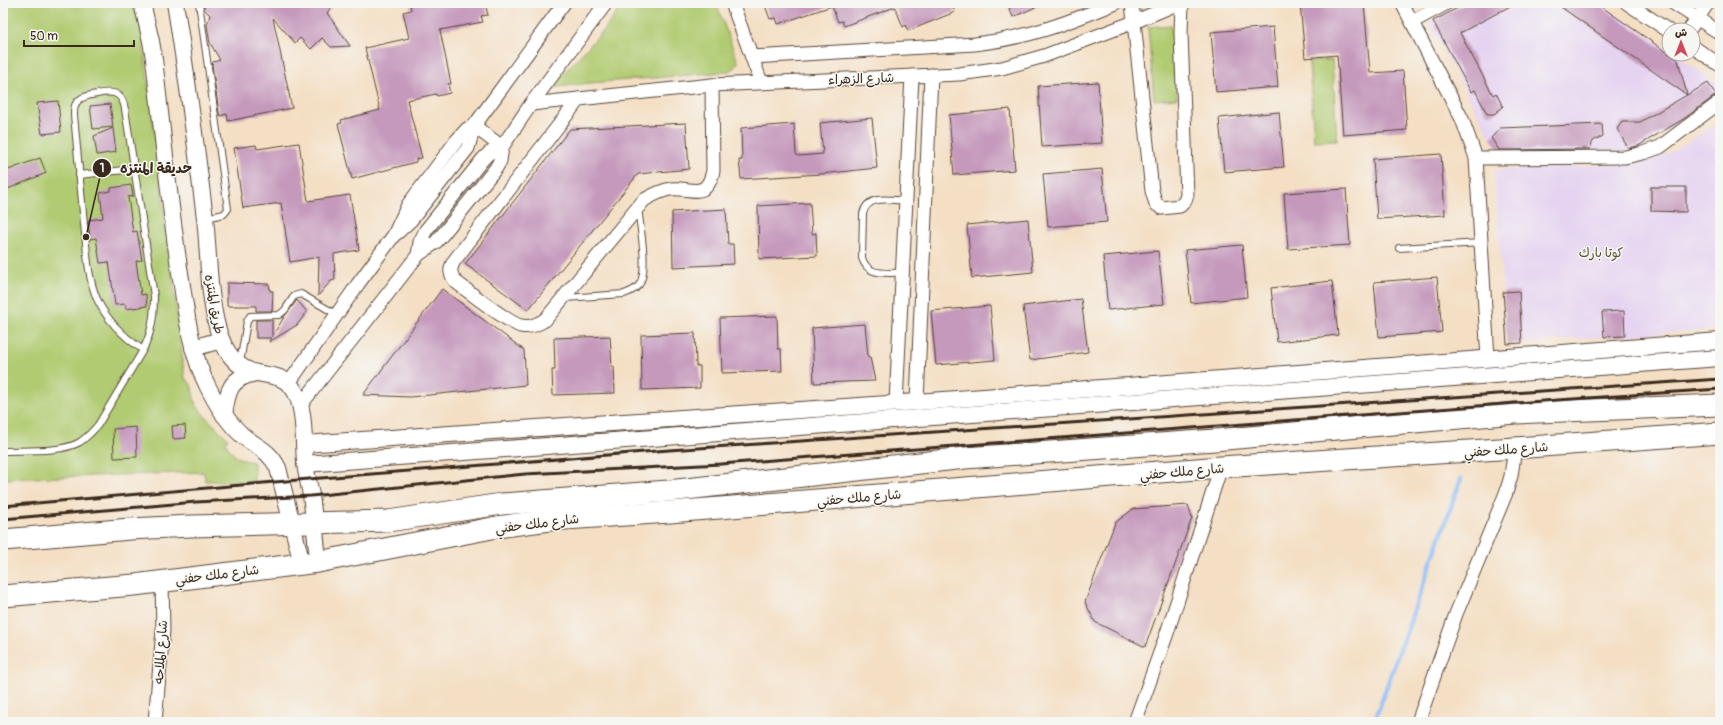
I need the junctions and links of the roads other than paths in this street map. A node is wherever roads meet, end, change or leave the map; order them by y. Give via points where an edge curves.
1 (142, 3) edge
2 (175, 3) edge
3 (199, 3) edge
4 (606, 3) edge
5 (732, 3) edge
6 (1116, 3) edge
7 (1132, 3) edge
8 (1180, 3) edge
9 (1402, 3) edge
10 (1447, 3) edge
11 (1626, 3) edge
12 (1673, 3) edge
13 (1708, 3) edge
14 (559, 5) edge
15 (1697, 19) junction
16 (1134, 22) junction
17 (1412, 22) junction
18 (1695, 22) edge
19 (1661, 26) edge
20 (1720, 33) edge
21 (1701, 52) edge
22 (752, 57) junction
23 (1720, 65) edge
24 (931, 75) junction
25 (912, 76) junction
26 (761, 82) junction
27 (712, 85) junction
28 (579, 99) junction
29 (1720, 102) edge
30 (531, 104) junction
31 (474, 126) junction
32 (502, 147) junction
33 (1476, 158) junction
34 (134, 169) junction
35 (79, 175) junction
36 (906, 201) junction
37 (638, 207) junction
38 (205, 218) junction
39 (1481, 243) junction
40 (1399, 248) dead end
41 (902, 273) junction
42 (563, 298) junction
43 (336, 314) junction
44 (221, 340) junction
45 (1720, 341) edge
46 (193, 348) junction
47 (143, 350) junction
48 (1720, 358) edge
49 (1488, 360) junction
50 (240, 366) junction
51 (256, 373) junction
52 (288, 383) junction
53 (917, 402) junction
54 (896, 403) junction
55 (1720, 405) edge
56 (300, 406) junction
57 (224, 415) junction
58 (1720, 433) edge
59 (304, 444) junction
60 (1515, 448) junction
61 (3, 451) edge
62 (305, 464) junction
63 (1221, 467) junction
64 (668, 491) junction
65 (670, 512) junction
66 (293, 524) junction
67 (314, 524) junction
68 (3, 540) edge
69 (310, 563) junction
70 (162, 581) junction
71 (3, 596) edge
72 (155, 722) edge
73 (1135, 722) edge
74 (1418, 722) edge

1 - 46 street via 152,41 171,212
2 - 38 street, طريق المنتزه
3 - 38 lane via 228,209 224,214
4 - 30 street
5 - 22 street
6 - 22 street, شارع الزهراء via 1061,25 999,41
7 - 16 street
8 - 16 street, شارع الزهراء
8 - 16 street via 1187,195 1180,206 1162,208 1156,204 1154,198
9 - 17 street
10 - 17 street
11 - 19 street
12 - 15 street
13 - 15 street
14 - 31 street
15 - 18 street
15 - 20 street
16 - 24 street, شارع الزهراء via 1044,56 1002,68
17 - 33 street via 1462,119
21 - 23 street
22 - 26 street
24 - 25 street, شارع الزهراء
24 - 53 street
25 - 26 street, شارع الزهراء
25 - 36 street
26 - 27 street, شارع الزهراء
27 - 28 street, شارع الزهراء
27 - 37 street via 711,180 697,191 672,189 657,192
28 - 30 street, شارع الزهراء
28 - 42 street via 450,268 451,276 456,282 520,326 534,326 545,320
29 - 33 street via 1660,147 1643,153 1625,157
30 - 32 street
31 - 32 street
31 - 43 street via 468,148 411,220 394,235
32 - 56 street via 483,158 426,230 420,242 418,255
33 - 39 street
34 - 35 lane
34 - 35 lane via 124,102 120,96 107,92 86,96 74,107
34 - 47 lane via 154,303 153,324
35 - 47 lane via 89,268 97,298 115,327
36 - 41 street
36 - 41 lane via 869,202 864,207 863,214 864,264 874,272
37 - 42 street
37 - 42 lane via 644,266 640,284 633,291 624,294
38 - 44 street, طريق المنتزه via 210,280
39 - 40 lane
39 - 49 street
41 - 54 street
43 - 50 lane via 301,294 294,296 279,315 250,316
43 - 52 street
44 - 46 street
44 - 50 street, طريق المنتزه
45 - 49 street
46 - 57 street via 208,386
47 - 61 lane via 90,435 67,447
48 - 62 street
49 - 53 street
50 - 51 street, طريق المنتزه
51 - 52 street, طريق المنتزه via 277,376
51 - 57 street via 248,374 234,383 226,397
52 - 56 street via 296,393
53 - 54 street
54 - 59 street
55 - 64 highway, شارع ملك حفني via 1515,413 1215,440 965,458
56 - 59 street
57 - 66 street via 243,436 262,448 274,460
58 - 60 highway, شارع ملك حفني
59 - 62 street
60 - 63 highway, شارع ملك حفني
60 - 74 street via 1506,493 1456,614
62 - 67 street
63 - 65 highway, شارع ملك حفني
63 - 73 street
64 - 65 highway
64 - 67 highway, شارع ملك حفني via 502,504 388,521
65 - 69 highway, شارع ملك حفني via 550,520 497,527
66 - 67 highway, شارع ملك حفني
66 - 68 highway, شارع ملك حفني via 130,529
66 - 69 street
67 - 69 street
69 - 70 highway, شارع ملك حفني
70 - 71 highway, شارع ملك حفني
70 - 72 street, شارع الملاحه via 163,630

